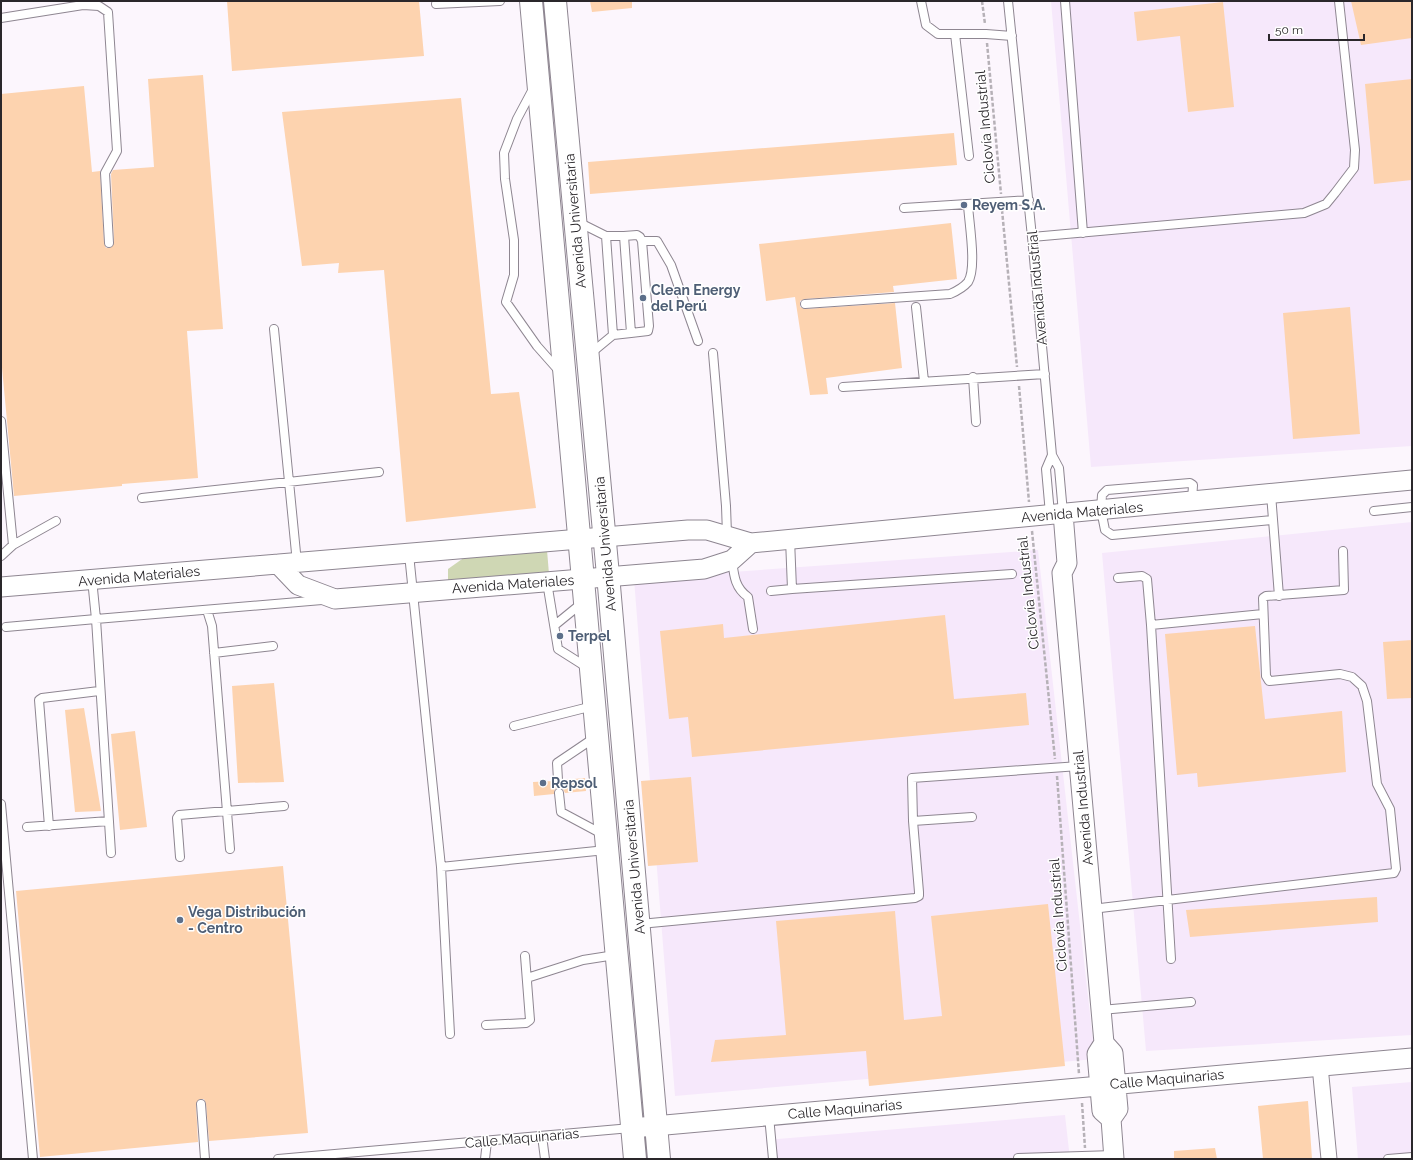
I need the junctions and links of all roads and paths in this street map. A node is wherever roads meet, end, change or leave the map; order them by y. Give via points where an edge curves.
1 (500, 1) edge
2 (531, 1) edge
3 (554, 1) edge
4 (921, 1) edge
5 (982, 1) edge
6 (1008, 1) edge
7 (1065, 1) edge
8 (1339, 1) edge
9 (436, 4) dead end
10 (1, 18) edge
11 (955, 34) junction
12 (986, 34) junction
13 (1012, 36) junction
14 (538, 80) junction
15 (969, 156) dead end
16 (1029, 200) junction
17 (1002, 202) junction
18 (968, 205) junction
19 (904, 208) dead end
20 (575, 220) junction
21 (1083, 233) junction
22 (606, 236) junction
23 (624, 236) junction
24 (1032, 237) junction
25 (642, 241) junction
26 (109, 242) dead end
27 (805, 304) dead end
28 (916, 307) dead end
29 (274, 329) dead end
30 (631, 333) junction
31 (613, 335) junction
32 (698, 341) dead end
33 (713, 353) dead end
34 (587, 355) junction
35 (563, 357) junction
36 (1044, 374) junction
37 (1018, 376) junction
38 (973, 377) junction
39 (565, 379) junction
40 (924, 381) junction
41 (843, 387) dead end
42 (1, 421) edge
43 (976, 422) dead end
44 (1052, 455) junction
45 (379, 472) dead end
46 (1412, 480) edge
47 (290, 481) junction
48 (1271, 494) junction
49 (142, 498) dead end
50 (1412, 507) edge
51 (1101, 510) junction
52 (1374, 511) dead end
53 (1056, 514) junction
54 (1031, 516) junction
55 (56, 520) dead end
56 (1273, 520) junction
57 (727, 534) junction
58 (604, 538) junction
59 (790, 539) junction
60 (580, 540) junction
61 (751, 543) junction
62 (13, 545) junction
63 (1343, 551) dead end
64 (409, 554) junction
65 (1, 556) edge
66 (732, 560) junction
67 (297, 563) junction
68 (278, 564) junction
69 (1012, 574) dead end
70 (608, 577) junction
71 (1118, 578) dead end
72 (92, 579) junction
73 (583, 579) junction
74 (547, 582) junction
75 (1, 588) edge
76 (792, 590) junction
77 (771, 591) dead end
78 (413, 592) junction
79 (1279, 596) junction
80 (335, 599) junction
81 (585, 601) junction
82 (207, 610) junction
83 (1263, 614) junction
84 (96, 619) junction
85 (555, 625) junction
86 (1151, 625) junction
87 (6, 627) dead end
88 (753, 629) dead end
89 (273, 646) dead end
90 (214, 653) junction
91 (591, 669) junction
92 (99, 691) junction
93 (594, 706) junction
94 (514, 726) dead end
95 (597, 736) junction
96 (1080, 766) junction
97 (1056, 767) junction
98 (558, 780) dead end
99 (559, 793) dead end
100 (1, 804) edge
101 (284, 806) dead end
102 (227, 811) junction
103 (972, 817) dead end
104 (109, 821) junction
105 (913, 821) junction
106 (49, 826) junction
107 (27, 827) dead end
108 (606, 843) junction
109 (230, 849) dead end
110 (111, 853) dead end
111 (180, 857) dead end
112 (441, 867) junction
113 (1168, 900) junction
114 (1092, 910) junction
115 (639, 928) junction
116 (616, 945) junction
117 (526, 956) dead end
118 (1171, 959) dead end
119 (527, 978) junction
120 (1191, 1002) dead end
121 (1101, 1010) junction
122 (486, 1024) dead end
123 (450, 1034) dead end
124 (1412, 1058) edge
125 (1320, 1066) junction
126 (1108, 1084) junction
127 (1080, 1087) junction
128 (201, 1104) dead end
129 (769, 1116) junction
130 (656, 1125) junction
131 (632, 1128) junction
132 (542, 1136) junction
133 (487, 1141) junction
134 (1086, 1155) junction
135 (1114, 1157) edge
136 (1412, 1157) edge
137 (1018, 1158) dead end
138 (33, 1159) edge
139 (205, 1159) edge
140 (279, 1159) edge
141 (485, 1159) edge
142 (544, 1159) edge
143 (635, 1159) edge
144 (659, 1159) edge
145 (773, 1159) edge
146 (1328, 1159) edge
147 (1388, 1159) edge

1 - 9 lane
2 - 14 main road, Avenida Universitaria
3 - 20 main road, Avenida Universitaria
4 - 11 lane via 926,25 931,30 938,34
5 - 12 path, Ciclovía Industrial
6 - 13 lane, Avenida Industrial
7 - 21 lane
8 - 21 lane via 1355,150 1354,168 1326,204 1304,213
10 - 26 lane via 83,5 99,6 108,12 117,151 104,173
11 - 12 lane
11 - 15 lane
12 - 13 lane
12 - 17 path, Ciclovía Industrial
13 - 16 lane, Avenida Industrial
14 - 35 main road, Avenida Universitaria
14 - 39 lane via 517,119 504,153 514,240 514,275 506,302 537,346
16 - 17 lane
16 - 24 lane, Avenida Industrial
17 - 18 lane
17 - 37 path, Ciclovía Industrial
18 - 19 lane
18 - 27 lane via 972,268 969,280 962,288 950,294
20 - 22 lane
20 - 34 main road, Avenida Universitaria
21 - 24 lane
22 - 23 lane
22 - 31 lane
23 - 25 lane via 637,235
23 - 30 lane
24 - 36 lane, Avenida Industrial
25 - 30 lane via 649,326 648,331
25 - 32 lane via 657,242 671,265
28 - 40 lane
29 - 47 lane
30 - 31 lane
31 - 34 lane
33 - 57 lane
34 - 35 main road
34 - 58 main road, Avenida Universitaria
35 - 39 main road, Avenida Universitaria
36 - 37 lane
36 - 44 lane, Avenida Industrial
37 - 38 lane
37 - 54 path, Ciclovía Industrial
38 - 40 lane
38 - 43 lane
39 - 60 main road, Avenida Universitaria
40 - 41 lane
42 - 62 lane
44 - 53 lane, Avenida Industrial via 1059,468
44 - 53 lane, Avenida Industrial via 1046,469
45 - 47 lane
46 - 48 street, Avenida Materiales
47 - 49 lane
47 - 67 lane
48 - 51 street, Avenida Materiales via 1192,501 1135,497
48 - 56 lane
50 - 52 lane
51 - 53 street, Avenida Materiales
51 - 56 lane via 1105,530 1112,535
53 - 54 street, Avenida Materiales
53 - 96 street, Avenida Industrial via 1067,563 1062,574
54 - 59 street, Avenida Materiales
54 - 97 path, Ciclovía Industrial
55 - 62 lane
56 - 79 lane
57 - 58 street, Avenida Materiales via 688,530
57 - 61 street, Avenida Materiales
58 - 60 street, Avenida Materiales
58 - 70 main road, Avenida Universitaria
59 - 61 street, Avenida Materiales
59 - 76 lane
60 - 64 street, Avenida Materiales
60 - 73 main road, Avenida Universitaria
61 - 66 street, Avenida Materiales
62 - 65 lane
63 - 79 lane via 1344,590
64 - 67 street, Avenida Materiales
64 - 78 lane
66 - 70 street, Avenida Materiales via 704,569
66 - 88 lane via 739,590 748,597
67 - 68 street, Avenida Materiales
68 - 72 street, Avenida Materiales
68 - 80 street, Avenida Materiales via 298,585
69 - 76 lane
70 - 73 street, Avenida Materiales
70 - 115 main road, Avenida Universitaria
71 - 86 lane via 1142,576 1147,579
72 - 75 street, Avenida Materiales
72 - 84 lane
73 - 74 street, Avenida Materiales
73 - 81 main road, Avenida Universitaria
74 - 78 street, Avenida Materiales
74 - 85 lane
76 - 77 lane
78 - 80 street, Avenida Materiales
78 - 112 lane
79 - 83 lane via 1263,598
80 - 82 lane
81 - 85 lane
81 - 91 main road, Avenida Universitaria
82 - 84 lane
82 - 90 lane via 212,626
83 - 86 lane
83 - 113 lane via 1267,680 1340,674 1352,677 1362,686 1367,701 1377,784 1390,809 1396,869 1390,874
84 - 87 lane
84 - 92 lane
85 - 91 lane via 558,649
86 - 113 lane
89 - 90 lane
90 - 102 lane
91 - 93 main road, Avenida Universitaria
92 - 104 lane
92 - 106 lane via 39,700
93 - 94 lane
93 - 95 main road, Avenida Universitaria
95 - 98 lane via 557,763
95 - 108 main road, Avenida Universitaria
96 - 97 lane
96 - 114 street, Avenida Industrial
97 - 105 lane via 915,776 911,781
97 - 127 path, Ciclovía Industrial
99 - 108 lane via 561,812
100 - 138 lane
101 - 102 lane
102 - 109 lane
102 - 111 lane via 179,815 177,818
103 - 105 lane
104 - 106 lane
104 - 110 lane
105 - 115 lane via 919,892 919,896 915,898
106 - 107 lane
108 - 112 lane
108 - 116 main road, Avenida Universitaria
112 - 123 lane
113 - 114 lane
113 - 118 lane
114 - 121 street, Avenida Industrial
115 - 116 main road
115 - 130 main road, Avenida Universitaria
116 - 119 lane via 583,960
116 - 131 main road, Avenida Universitaria
117 - 119 lane
119 - 122 lane via 529,1022
120 - 121 lane
121 - 126 street, Avenida Industrial via 1104,1043 1097,1054
124 - 125 street, Calle Maquinarias
125 - 126 street, Calle Maquinarias
125 - 146 street
126 - 127 street, Calle Maquinarias
126 - 135 street, Avenida Industrial via 1102,1111 1111,1119
127 - 129 street, Calle Maquinarias
127 - 134 path, Ciclovía Industrial
128 - 139 lane
129 - 130 street, Calle Maquinarias
129 - 145 lane
130 - 131 street, Calle Maquinarias
130 - 144 main road, Avenida Universitaria
131 - 132 lane, Calle Maquinarias
131 - 143 main road, Avenida Universitaria
132 - 133 lane, Calle Maquinarias
132 - 142 lane
133 - 140 lane, Calle Maquinarias
133 - 141 lane
134 - 135 lane
134 - 137 lane
136 - 147 lane

